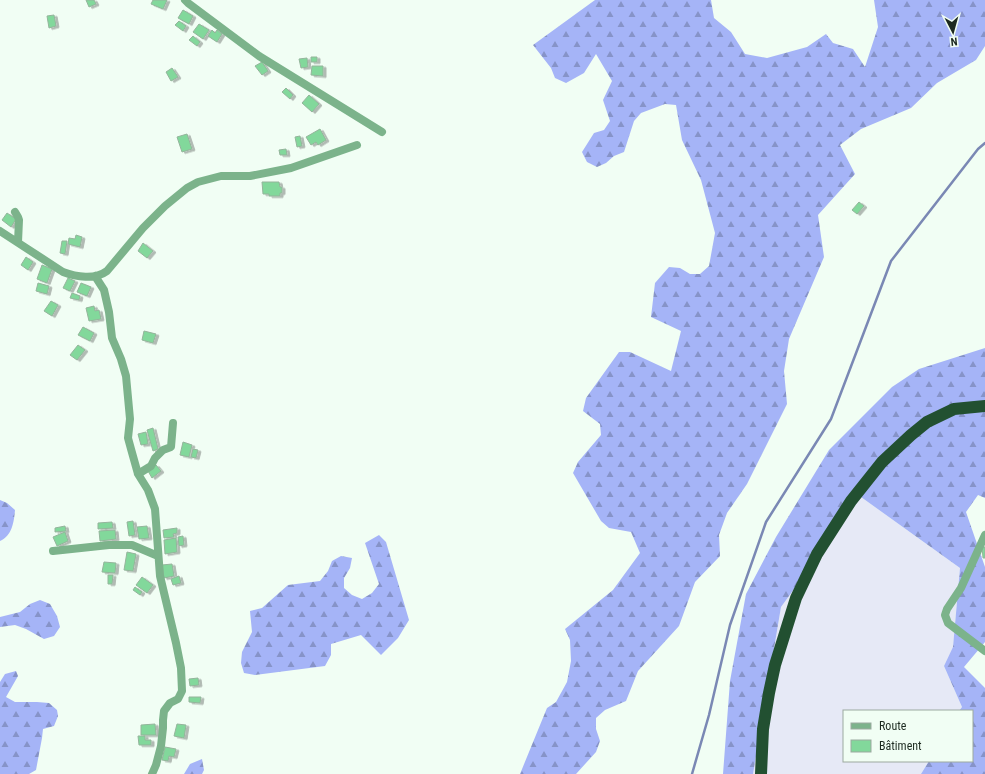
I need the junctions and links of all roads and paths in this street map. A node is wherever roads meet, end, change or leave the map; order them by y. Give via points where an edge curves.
1 (185, 0) edge
2 (382, 132) dead end
3 (357, 145) dead end
4 (15, 212) dead end
5 (0, 231) edge
6 (18, 242) junction
7 (95, 276) junction
8 (985, 406) edge
9 (173, 423) dead end
10 (138, 474) junction
11 (985, 535) edge
12 (53, 551) dead end
13 (158, 556) junction
14 (985, 651) edge
15 (152, 774) edge
16 (761, 774) edge

1 - 2 street via 259,56
3 - 7 street via 291,168 250,176 221,176 198,182 165,206 143,228 107,272
4 - 6 street via 19,220
5 - 6 street
6 - 7 street via 69,274
7 - 10 street via 104,290 112,338 126,376 130,419 128,438
8 - 16 highway via 954,409 927,422 911,434 882,462 855,495 817,554 796,598 775,665 763,729
9 - 10 street via 171,447 163,450 151,466
10 - 13 street via 148,490 155,509
11 - 14 street via 961,588 945,615 948,623
12 - 13 street via 132,545
13 - 15 street via 161,584 178,655 182,691 178,699 170,703 164,711 161,746

